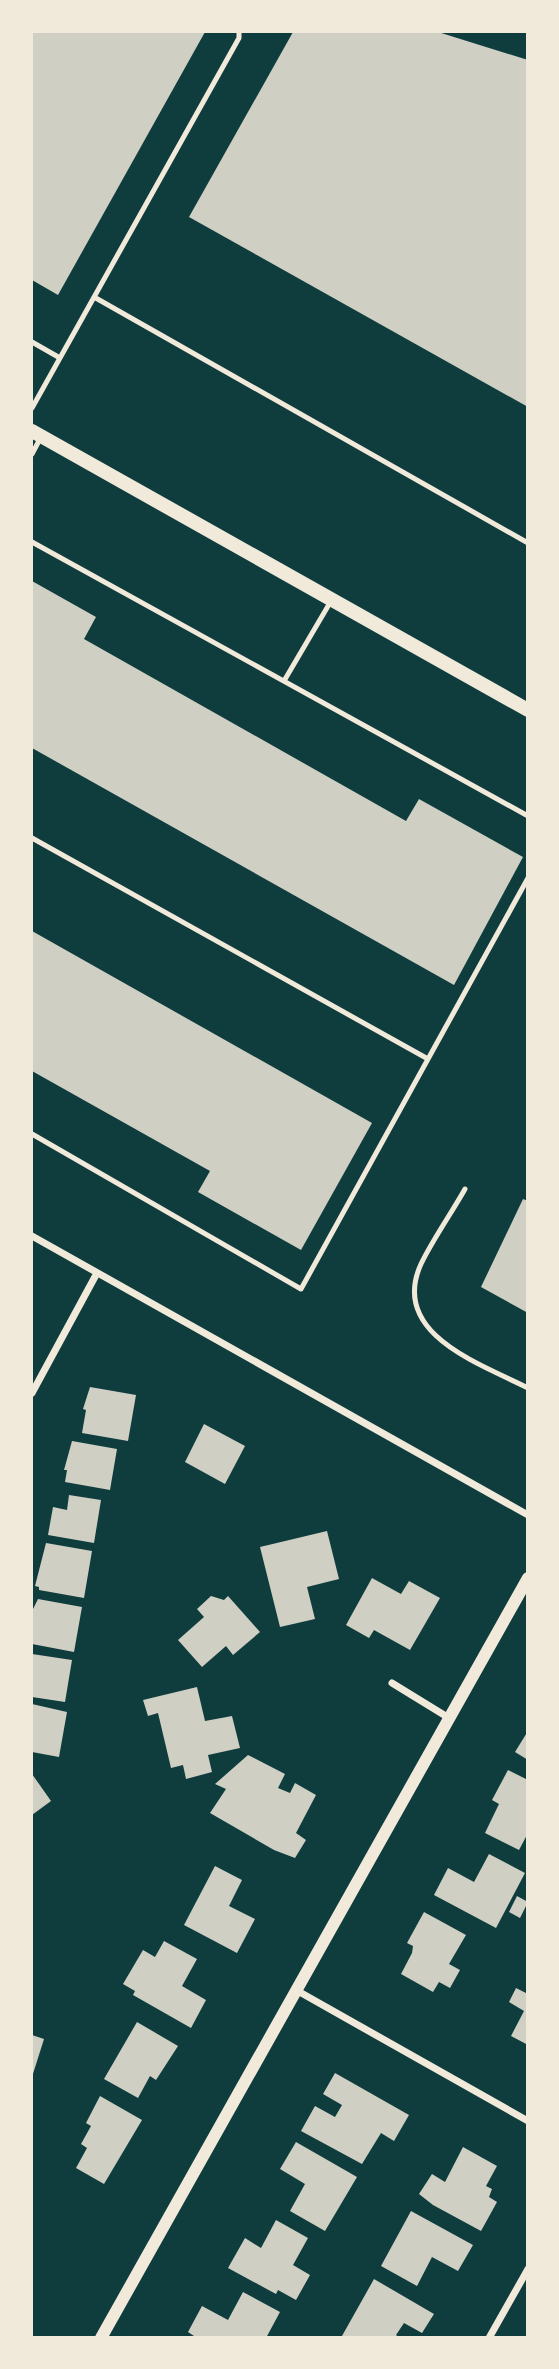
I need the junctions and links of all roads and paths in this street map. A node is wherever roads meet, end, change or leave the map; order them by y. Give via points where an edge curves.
1 (239, 32) edge
2 (94, 297) junction
3 (32, 342) edge
4 (60, 358) junction
5 (32, 408) edge
6 (36, 434) edge
7 (32, 454) edge
8 (32, 541) edge
9 (527, 543) edge
10 (331, 601) junction
11 (284, 681) junction
12 (527, 710) edge
13 (527, 816) edge
14 (32, 838) edge
15 (527, 878) edge
16 (428, 1059) junction
17 (32, 1135) edge
18 (465, 1189) dead end
19 (32, 1236) edge
20 (97, 1273) junction
21 (527, 1388) edge
22 (32, 1393) edge
23 (527, 1515) edge
24 (527, 1578) edge
25 (392, 1684) dead end
26 (449, 1718) junction
27 (296, 1990) junction
28 (527, 2121) edge
29 (527, 2269) edge
30 (101, 2337) edge
31 (489, 2337) edge

1 - 2 lane
2 - 4 lane
2 - 9 lane
3 - 4 lane
4 - 5 lane
6 - 7 lane
6 - 10 main road
8 - 11 lane
10 - 11 lane
10 - 12 main road
11 - 13 lane
14 - 16 lane
15 - 16 lane
16 - 17 lane via 301,1289
18 - 21 lane via 421,1265 415,1282 416,1306 424,1324 443,1344
19 - 20 street
20 - 22 street
20 - 23 street
24 - 26 street
25 - 26 street
26 - 27 street
27 - 28 street
27 - 30 street
29 - 31 street

